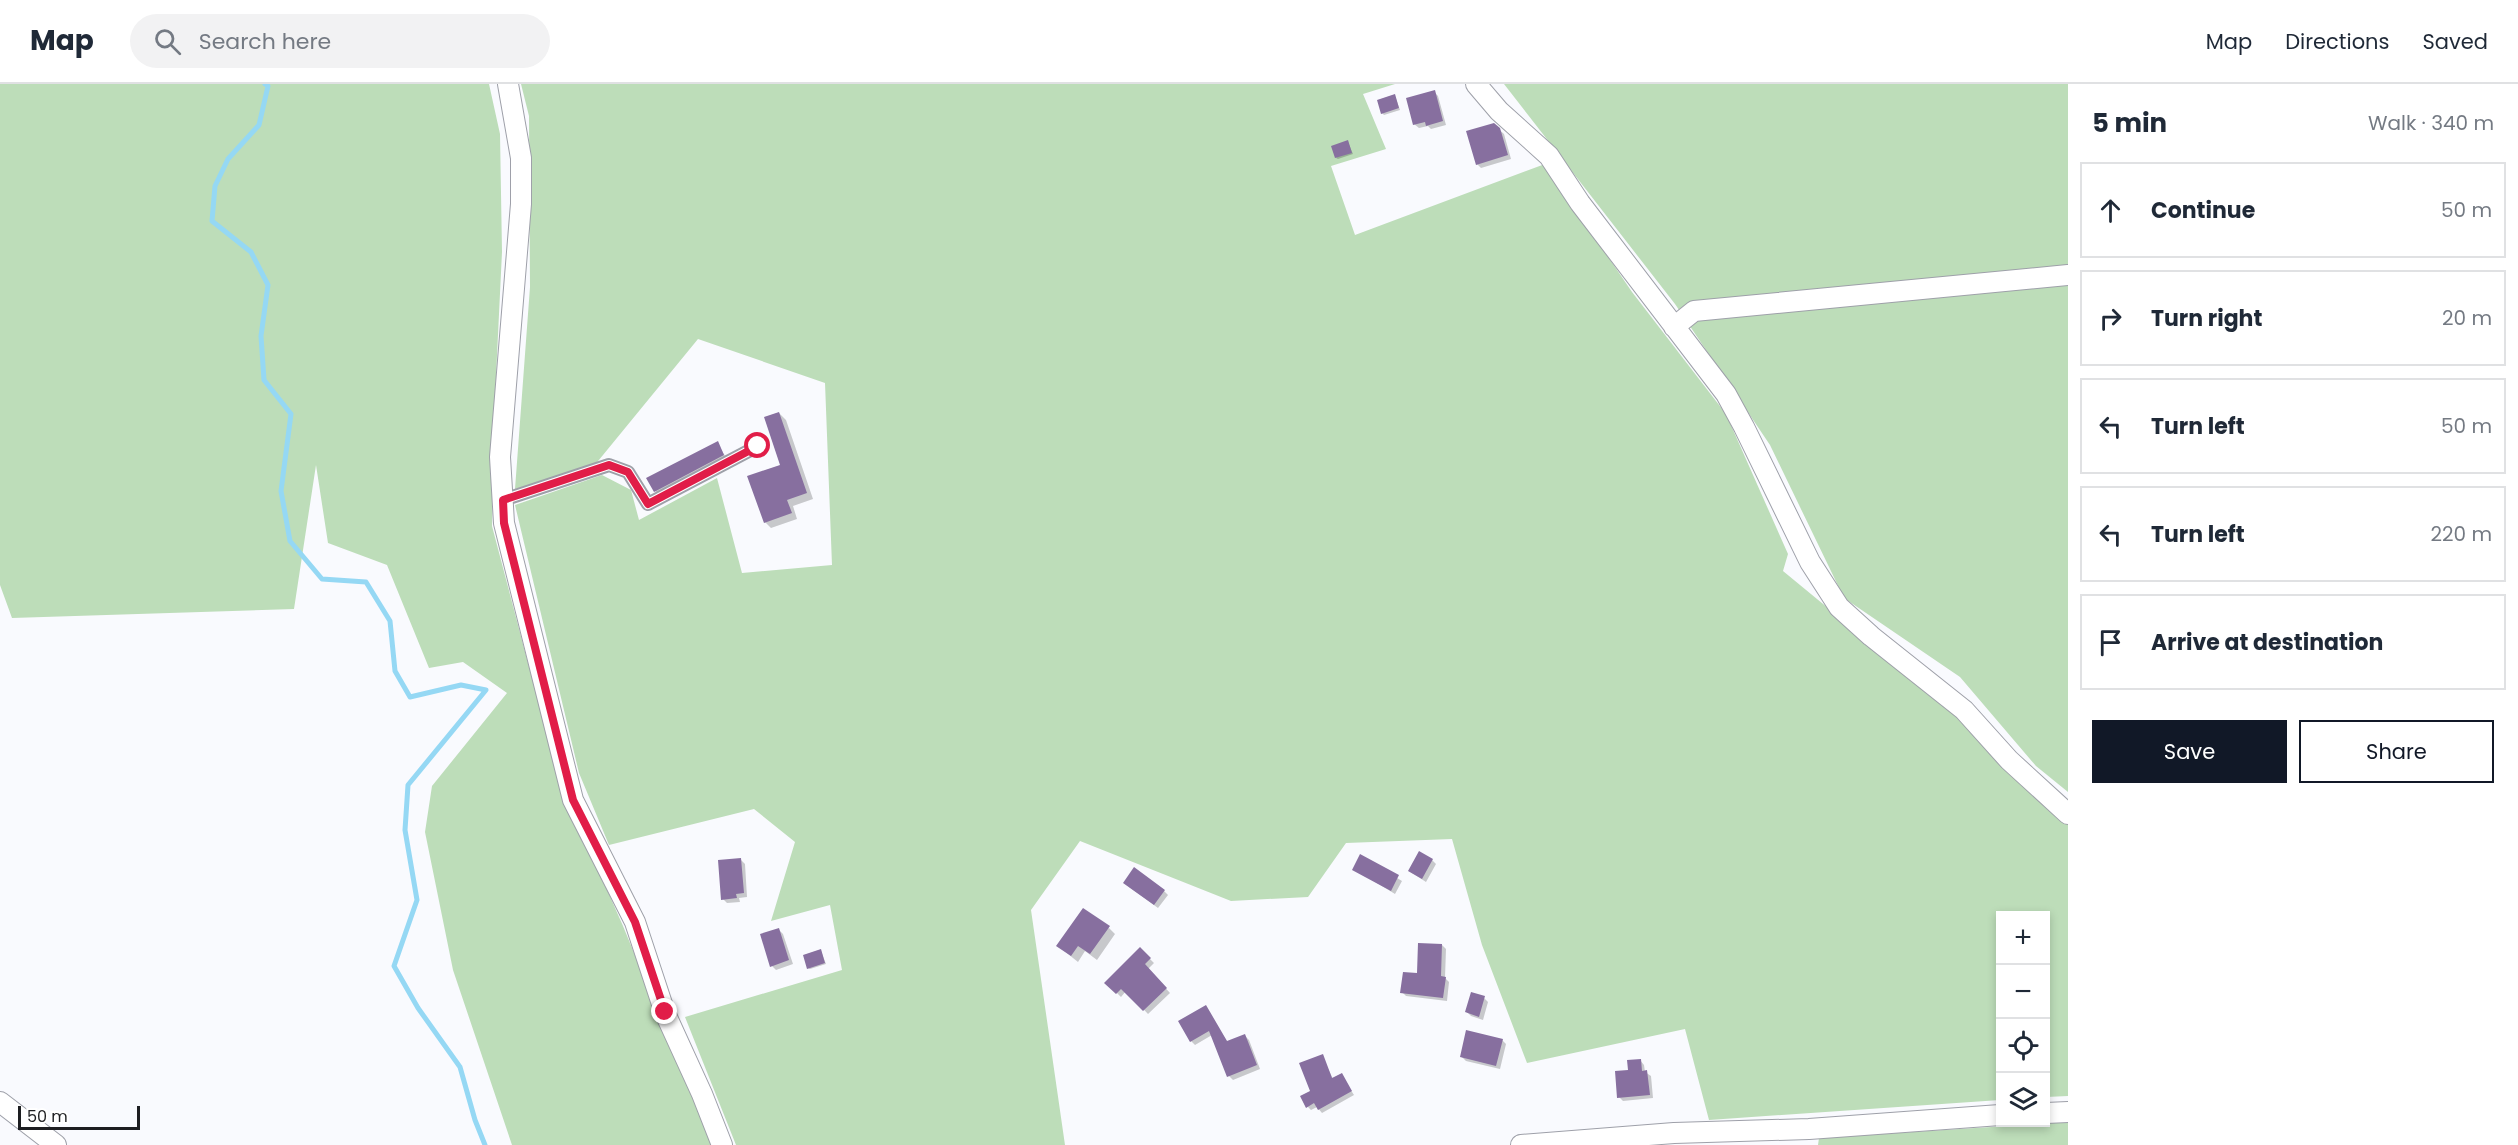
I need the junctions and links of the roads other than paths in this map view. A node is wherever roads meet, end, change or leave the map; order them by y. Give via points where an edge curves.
1 (508, 84) edge
2 (1476, 84) edge
3 (2068, 275) edge
4 (1674, 327) junction
5 (758, 446) dead end
6 (503, 500) junction
7 (2068, 814) edge
8 (0, 1102) edge
9 (2068, 1112) edge
10 (2050, 1113) edge
11 (1996, 1115) edge
12 (56, 1145) edge
13 (722, 1145) edge
14 (1521, 1145) edge

1 - 6 street via 521,158 521,204 500,457
2 - 4 street via 1499,111 1549,156
3 - 4 street via 1694,311
4 - 7 street via 1726,394 1810,562 1839,607 1964,710 2009,760
5 - 6 lane via 648,504 628,472 609,465
6 - 13 street via 504,523 573,800 635,922 665,1012
8 - 12 street
9 - 10 street
11 - 14 street

